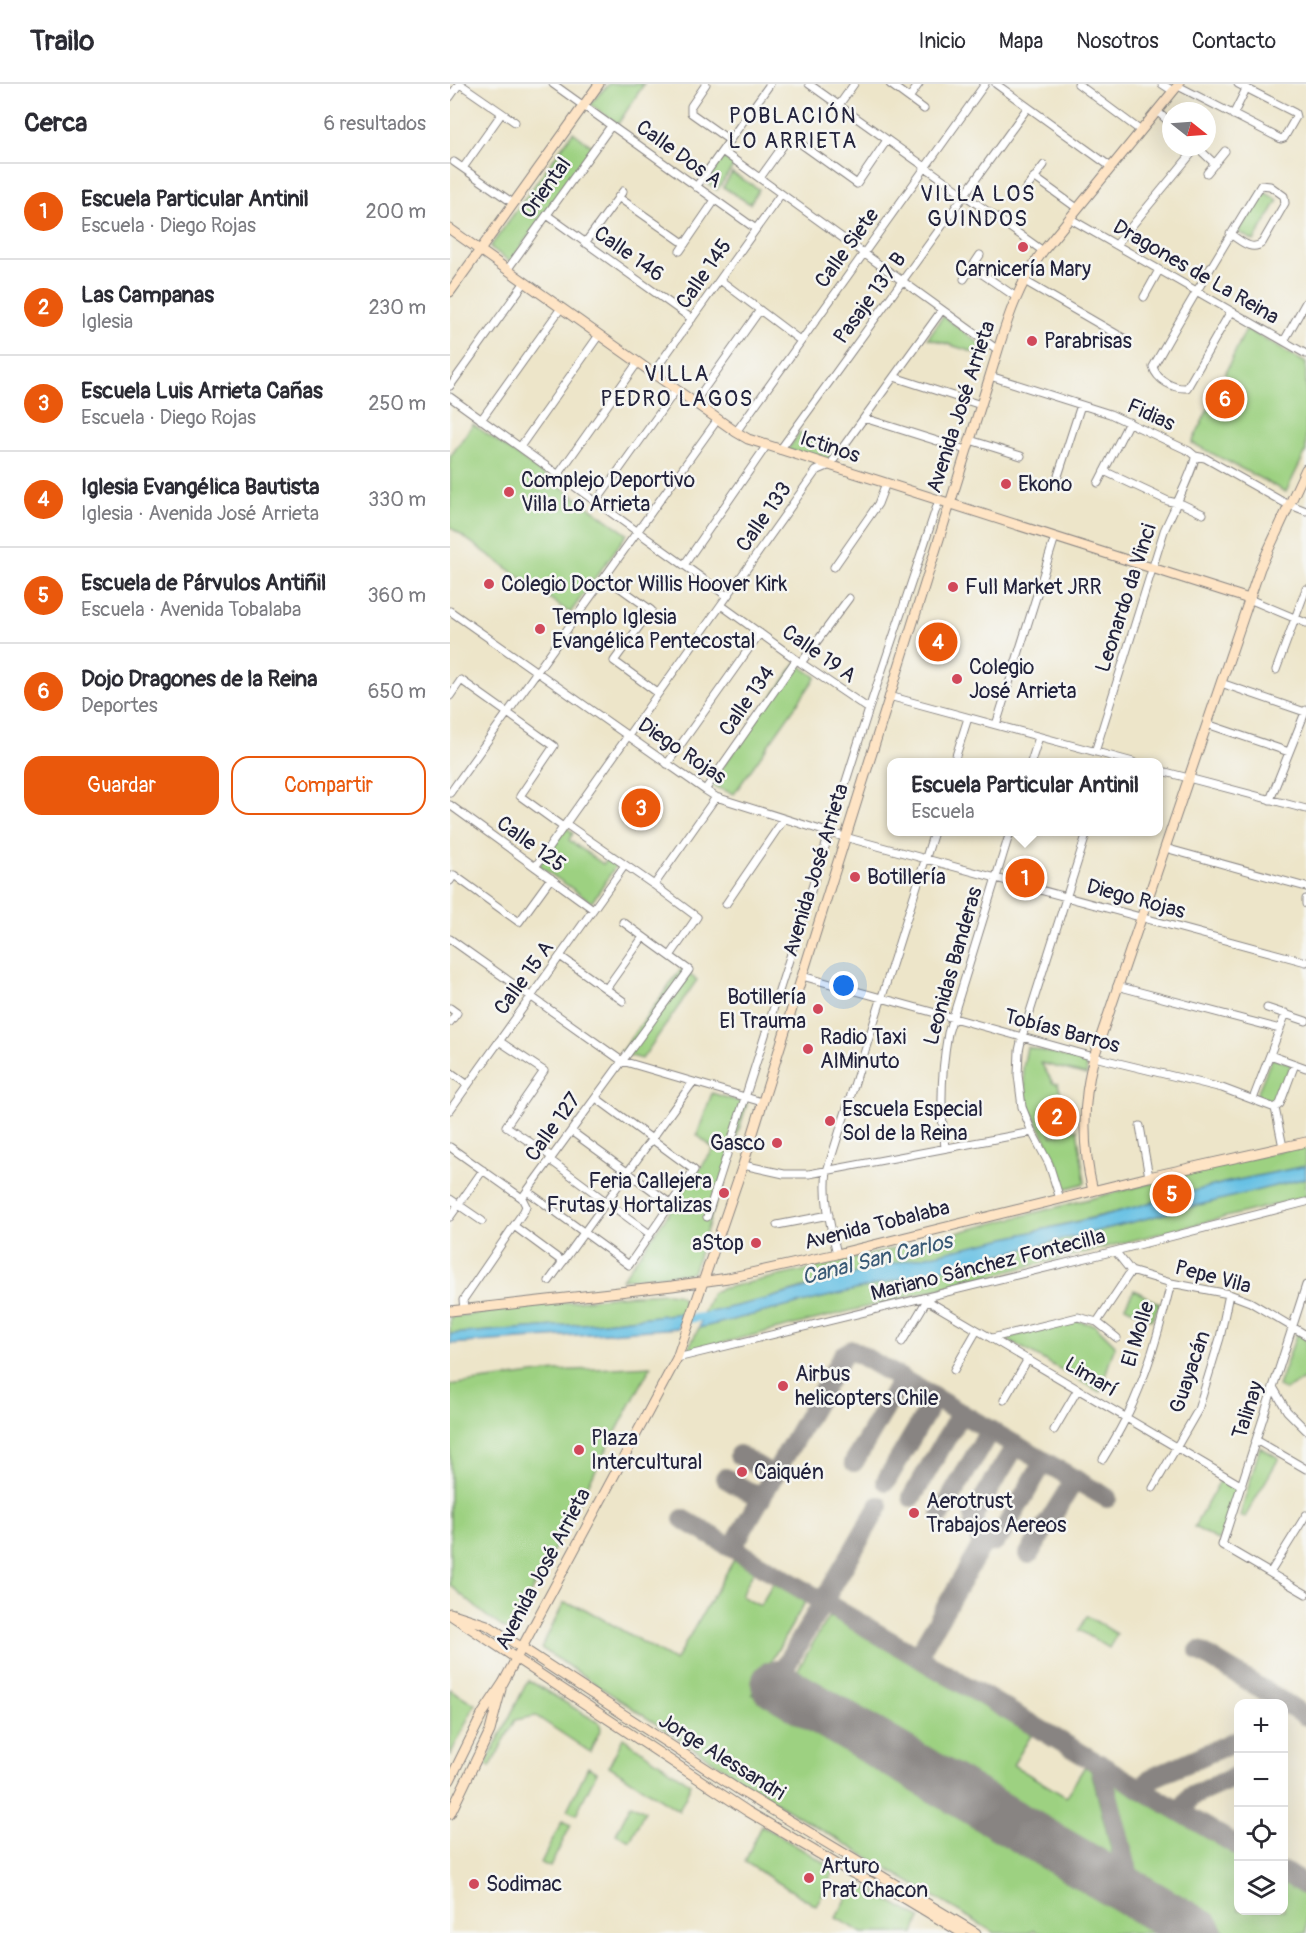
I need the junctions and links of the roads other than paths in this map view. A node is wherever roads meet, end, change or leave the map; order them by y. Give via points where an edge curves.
1 (460, 84) edge
2 (553, 84) edge
3 (599, 84) edge
4 (706, 84) edge
5 (770, 84) edge
6 (809, 84) edge
7 (854, 84) edge
8 (891, 84) edge
9 (919, 84) edge
10 (985, 84) edge
11 (996, 84) edge
12 (1078, 84) edge
13 (1162, 84) edge
14 (1238, 84) edge
15 (1177, 87) edge
16 (1246, 88) junction
17 (451, 93) edge
18 (909, 98) junction
19 (839, 105) junction
20 (583, 106) junction
21 (1028, 107) junction
22 (924, 109) dead end
23 (1157, 111) junction
24 (502, 113) junction
25 (1233, 115) junction
26 (1162, 116) edge
27 (515, 122) dead end
28 (611, 126) junction
29 (1141, 131) junction
30 (729, 140) junction
31 (887, 140) junction
32 (722, 151) junction
33 (1225, 151) dead end
34 (1190, 156) edge
35 (1207, 156) edge
36 (454, 162) dead end
37 (1215, 164) junction
38 (1044, 165) dead end
39 (926, 167) junction
40 (1112, 167) junction
41 (463, 168) junction
42 (1207, 173) dead end
43 (1035, 177) junction
44 (760, 178) junction
45 (696, 187) junction
46 (1025, 190) dead end
47 (781, 194) junction
48 (965, 195) junction
49 (715, 200) junction
50 (513, 204) junction
51 (1077, 208) junction
52 (547, 215) junction
53 (1069, 218) junction
54 (450, 229) edge
55 (756, 229) junction
56 (1230, 234) junction
57 (585, 243) junction
58 (1116, 245) junction
59 (480, 250) junction
60 (1043, 251) junction
61 (864, 253) junction
62 (980, 255) dead end
63 (972, 267) junction
64 (507, 270) junction
65 (1159, 270) junction
66 (964, 279) dead end
67 (720, 280) junction
68 (1023, 280) junction
69 (525, 282) junction
70 (903, 282) junction
71 (1196, 291) junction
72 (450, 292) edge
73 (1016, 297) junction
74 (1144, 297) dead end
75 (1306, 302) edge
76 (561, 308) junction
77 (760, 310) junction
78 (942, 310) junction
79 (1232, 311) junction
80 (692, 319) junction
81 (599, 335) junction
82 (1125, 339) dead end
83 (801, 340) junction
84 (1284, 341) junction
85 (998, 350) junction
86 (1306, 354) edge
87 (638, 362) junction
88 (653, 374) junction
89 (990, 376) junction
90 (894, 377) junction
91 (450, 386) edge
92 (676, 390) junction
93 (450, 397) edge
94 (694, 403) junction
95 (981, 405) junction
96 (1081, 405) junction
97 (864, 418) junction
98 (481, 420) junction
99 (718, 420) junction
100 (1129, 422) junction
101 (736, 432) junction
102 (970, 440) junction
103 (767, 445) junction
104 (520, 447) junction
105 (780, 450) junction
106 (966, 450) junction
107 (1021, 456) dead end
108 (1195, 456) junction
109 (830, 465) junction
110 (1306, 469) edge
111 (1104, 471) junction
112 (558, 475) junction
113 (1057, 479) dead end
114 (886, 483) junction
115 (1098, 483) dead end
116 (939, 500) junction
117 (596, 502) junction
118 (950, 503) junction
119 (1175, 503) junction
120 (1289, 504) junction
121 (1306, 511) edge
122 (1203, 514) dead end
123 (637, 532) junction
124 (1055, 537) junction
125 (684, 565) junction
126 (834, 567) dead end
127 (1153, 568) junction
128 (605, 577) junction
129 (1306, 589) edge
130 (727, 597) junction
131 (849, 598) dead end
132 (1249, 599) junction
133 (721, 605) junction
134 (450, 611) edge
135 (1295, 619) junction
136 (1306, 623) edge
137 (760, 633) junction
138 (799, 661) junction
139 (1276, 670) dead end
140 (537, 672) junction
141 (1221, 683) junction
142 (658, 693) junction
143 (450, 696) edge
144 (889, 696) junction
145 (866, 707) junction
146 (1306, 711) edge
147 (508, 712) junction
148 (968, 718) junction
149 (1207, 724) junction
150 (996, 725) junction
151 (628, 735) junction
152 (1039, 737) junction
153 (1095, 752) junction
154 (1289, 752) junction
155 (955, 758) edge
156 (1032, 758) edge
157 (1106, 758) edge
158 (667, 764) junction
159 (1163, 771) edge
160 (1188, 778) junction
161 (705, 790) junction
162 (450, 793) edge
163 (716, 797) junction
164 (1270, 800) junction
165 (450, 805) edge
166 (1306, 810) edge
167 (784, 819) junction
168 (564, 825) junction
169 (830, 833) junction
170 (932, 836) edge
171 (1008, 836) edge
172 (1085, 836) edge
173 (845, 837) junction
174 (1165, 848) junction
175 (925, 859) junction
176 (625, 864) junction
177 (535, 867) junction
178 (551, 878) junction
179 (995, 878) junction
180 (450, 881) edge
181 (654, 885) junction
182 (1306, 886) edge
183 (1066, 897) junction
184 (1306, 899) edge
185 (726, 904) dead end
186 (1306, 904) edge
187 (593, 909) junction
188 (1141, 918) junction
189 (623, 922) dead end
190 (643, 937) junction
191 (450, 939) edge
192 (560, 956) junction
193 (670, 956) junction
194 (1306, 962) edge
195 (802, 976) junction
196 (1118, 987) junction
197 (606, 989) junction
198 (531, 997) junction
199 (881, 998) junction
200 (623, 1001) dead end
201 (450, 1008) edge
202 (1267, 1008) dead end
203 (1286, 1013) junction
204 (952, 1018) junction
205 (1306, 1021) edge
206 (450, 1022) edge
207 (1280, 1029) junction
208 (1022, 1037) junction
209 (499, 1041) junction
210 (1270, 1055) junction
211 (1094, 1057) junction
212 (622, 1061) junction
213 (1295, 1064) junction
214 (1306, 1068) edge
215 (450, 1072) edge
216 (693, 1082) junction
217 (468, 1085) junction
218 (745, 1097) junction
219 (596, 1098) junction
220 (1253, 1099) junction
221 (762, 1102) junction
222 (1275, 1108) junction
223 (450, 1110) edge
224 (1140, 1126) dead end
225 (572, 1131) junction
226 (1032, 1132) junction
227 (652, 1139) junction
228 (1306, 1142) edge
229 (450, 1147) edge
230 (1283, 1147) junction
231 (945, 1148) junction
232 (551, 1159) junction
233 (743, 1165) junction
234 (483, 1170) junction
235 (827, 1171) junction
236 (628, 1172) junction
237 (1149, 1177) junction
238 (527, 1191) junction
239 (1093, 1191) junction
240 (522, 1198) junction
241 (450, 1199) edge
242 (1060, 1199) junction
243 (606, 1202) junction
244 (1306, 1202) edge
245 (671, 1204) junction
246 (458, 1205) junction
247 (829, 1215) junction
248 (450, 1217) edge
249 (707, 1217) dead end
250 (482, 1221) dead end
251 (777, 1225) dead end
252 (514, 1226) junction
253 (585, 1232) junction
254 (650, 1234) junction
255 (1114, 1251) junction
256 (837, 1254) junction
257 (563, 1262) junction
258 (1131, 1271) junction
259 (549, 1281) dead end
260 (703, 1282) junction
261 (1171, 1283) junction
262 (1306, 1285) edge
263 (1229, 1294) junction
264 (925, 1299) junction
265 (464, 1309) junction
266 (450, 1311) edge
267 (1097, 1322) junction
268 (1293, 1326) junction
269 (977, 1330) junction
270 (1306, 1335) edge
271 (992, 1338) junction
272 (1117, 1338) dead end
273 (902, 1342) dead end
274 (677, 1358) junction
275 (1028, 1359) junction
276 (954, 1370) dead end
277 (1273, 1387) junction
278 (1078, 1389) junction
279 (1004, 1400) dead end
280 (1126, 1417) junction
281 (1054, 1430) dead end
282 (1306, 1430) edge
283 (1256, 1440) junction
284 (1177, 1447) junction
285 (1103, 1459) dead end
286 (1306, 1469) edge
287 (1242, 1486) junction
288 (1153, 1488) dead end
289 (1306, 1515) edge
290 (1270, 1573) junction
291 (1306, 1594) edge
292 (450, 1614) edge
293 (522, 1647) junction
294 (516, 1658) junction
295 (503, 1683) junction
296 (451, 1778) edge
297 (460, 1793) junction
298 (450, 1814) edge
299 (962, 1933) edge
300 (976, 1933) edge

1 - 17 street
1 - 24 street
2 - 20 street, Calle Dos A
3 - 20 main road
4 - 30 street via 691,106 691,113
5 - 30 street
6 - 19 street
7 - 19 street
8 - 18 street
9 - 18 street
10 - 39 street, Calle Siete
11 - 21 street
12 - 29 street
13 - 15 street
14 - 16 street
15 - 23 main road, Avenida José Arrieta
15 - 25 street
16 - 25 street
16 - 25 street via 1296,117 1281,139
18 - 22 street
19 - 31 street
20 - 28 street, Calle Dos A
20 - 50 main road
21 - 40 street
21 - 48 street, Pasaje 137 B
23 - 26 street
23 - 29 main road, Avenida José Arrieta
24 - 27 street
24 - 41 street
28 - 45 street, Calle Dos A
28 - 52 street, Oriental
29 - 40 main road, Avenida José Arrieta
30 - 32 street
31 - 39 street
31 - 44 street via 857,184 790,136
32 - 44 street
32 - 45 street
33 - 37 street
34 - 58 street
35 - 37 street
36 - 41 street
37 - 42 street
38 - 43 street
39 - 48 street
39 - 61 street, Calle Siete
40 - 51 main road, Avenida José Arrieta
41 - 50 street
43 - 46 street
43 - 51 street
44 - 47 street
45 - 49 street, Calle Dos A
47 - 55 street, Calle 145
47 - 61 street
48 - 60 street
48 - 70 street, Pasaje 137 B
49 - 55 street, Calle Dos A
49 - 57 street via 683,247 620,194
50 - 59 main road
51 - 53 main road, Avenida José Arrieta
52 - 57 street, Calle 146
52 - 64 street, Oriental
53 - 58 street, Dragones de La Reina
53 - 60 main road, Avenida José Arrieta
54 - 59 main road, Ictinos
55 - 67 street, Calle 145
56 - 56 street via 1261,185 1284,196 1285,203 1258,246 1252,247
56 - 71 street
57 - 80 street, Calle 146
58 - 65 street, Dragones de La Reina
59 - 64 main road, Ictinos
59 - 72 main road
60 - 68 main road, Avenida José Arrieta
61 - 70 street
61 - 83 street, Calle Siete
62 - 63 street
63 - 66 street
63 - 73 street
64 - 69 main road, Ictinos
65 - 71 street, Dragones de La Reina
65 - 74 street
67 - 77 street
67 - 80 street, Calle 145
68 - 73 main road, Avenida José Arrieta
68 - 82 street
69 - 76 main road, Ictinos
69 - 91 street
70 - 78 street
70 - 105 street, Pasaje 137 B
71 - 79 street, Dragones de La Reina
71 - 79 street via 1152,366 1162,381 1187,388
73 - 85 main road, Avenida José Arrieta
75 - 84 street
76 - 81 main road, Ictinos
76 - 98 street
77 - 83 street
77 - 94 street
78 - 85 street
78 - 90 street, Calle 133
79 - 84 street, Dragones de La Reina
80 - 88 street, Calle 145
81 - 87 main road, Ictinos
81 - 104 street
83 - 101 street, Calle Siete
84 - 86 street, Dragones de La Reina
85 - 89 main road, Avenida José Arrieta
87 - 88 main road, Ictinos
87 - 112 street
88 - 92 main road, Ictinos
89 - 95 main road, Avenida José Arrieta
89 - 96 street, Fidias
90 - 95 street
90 - 97 street, Calle 133
92 - 94 main road, Ictinos
92 - 117 street
93 - 98 street
94 - 99 main road, Ictinos
95 - 102 main road, Avenida José Arrieta
96 - 100 street, Fidias
96 - 113 street
97 - 106 street
97 - 109 street, Calle 133
98 - 104 street
99 - 101 main road, Ictinos
99 - 123 street
100 - 108 street, Fidias
100 - 111 street
101 - 103 main road, Ictinos
102 - 106 main road, Avenida José Arrieta
102 - 107 street
103 - 105 main road, Ictinos
103 - 125 street
104 - 112 street
105 - 109 main road, Ictinos
106 - 118 main road, Avenida José Arrieta
108 - 119 street, Leonardo da Vinci
108 - 120 street, Fidias
109 - 114 main road, Ictinos
109 - 130 street, Calle 133 via 816,471
110 - 120 main road
111 - 115 street
111 - 119 street
112 - 117 street
114 - 116 main road, Ictinos
114 - 126 street via 878,504
116 - 118 main road, Ictinos
116 - 145 street
117 - 123 street
118 - 124 main road, Ictinos
118 - 144 main road, Avenida José Arrieta
119 - 122 street
119 - 127 street, Leonardo da Vinci
120 - 121 street, Fidias
120 - 132 main road
123 - 125 street
123 - 128 street
124 - 127 main road, Ictinos
124 - 150 street
125 - 130 street
127 - 132 main road, Ictinos
127 - 153 street, Leonardo da Vinci
128 - 140 street
128 - 142 street via 651,610 614,661
129 - 135 street
130 - 133 street, Calle 133
131 - 138 street, Calle 134
132 - 135 street
132 - 141 main road
133 - 137 street, Calle 19 A
133 - 142 street, Calle 133
134 - 140 street, Diego Rojas
135 - 136 street
135 - 139 street
137 - 138 street, Calle 19 A
137 - 158 street
138 - 145 street, Calle 19 A
138 - 161 street, Calle 134
140 - 147 street
140 - 151 street, Diego Rojas
141 - 146 street
141 - 149 main road
142 - 151 street, Calle 133
143 - 147 street via 461,680
144 - 148 street
144 - 173 main road, Avenida José Arrieta
145 - 169 street
146 - 154 street
147 - 162 street
147 - 168 street via 554,746 520,796
148 - 150 street
148 - 155 street
149 - 154 street
149 - 160 main road
150 - 152 street
151 - 158 street, Diego Rojas
151 - 168 street, Calle 133
152 - 153 street
152 - 156 street
153 - 157 street
154 - 164 street
158 - 161 street, Diego Rojas
159 - 160 street
160 - 164 street
160 - 174 main road
161 - 163 street, Diego Rojas
163 - 167 street, Diego Rojas
163 - 181 street
164 - 166 street
165 - 177 street, Calle 125
167 - 169 street, Diego Rojas
167 - 185 street
168 - 176 street
168 - 177 street, Calle 133
169 - 173 street, Diego Rojas
169 - 218 street
170 - 175 street
171 - 179 street, Leonidas Banderas
172 - 183 street
173 - 175 street, Diego Rojas
173 - 195 main road, Avenida José Arrieta
174 - 182 street
174 - 188 main road
175 - 179 street, Diego Rojas
175 - 199 street
176 - 181 street
176 - 187 street, Calle 15 A
177 - 178 street, Calle 125
178 - 180 street via 519,922 454,875
178 - 187 street, Calle 125
179 - 183 street, Diego Rojas
179 - 204 street, Leonidas Banderas
181 - 193 street via 698,917
183 - 188 street, Diego Rojas
183 - 208 street
184 - 186 street
187 - 192 street, Calle 15 A
188 - 194 street, Diego Rojas
188 - 196 main road
189 - 190 street
190 - 193 street
190 - 197 street
191 - 198 street
192 - 197 street
192 - 198 street, Calle 15 A
193 - 212 street, Calle 127 via 688,970
195 - 199 street, Tobías Barros
195 - 221 main road, Avenida José Arrieta
196 - 207 street
196 - 211 main road
197 - 200 street
198 - 209 street, Calle 15 A
198 - 212 street
199 - 204 street, Tobías Barros
199 - 235 street
201 - 206 street via 457,1013
202 - 203 street
203 - 205 street
203 - 207 street
204 - 208 street, Tobías Barros
204 - 231 street, Leonidas Banderas via 942,1080
207 - 210 street
208 - 211 street, Tobías Barros
208 - 226 street via 1019,1087
209 - 217 street, Calle 15 A
209 - 232 street via 544,1071 507,1126
210 - 213 street
210 - 220 street
211 - 220 street, Tobías Barros
211 - 239 main road via 1084,1129
212 - 216 street
212 - 219 street, Calle 127
213 - 214 street
213 - 222 street
215 - 217 street
216 - 218 street
216 - 227 street
217 - 223 street, Calle 15 A
218 - 221 street
218 - 249 street
219 - 225 street, Calle 127
219 - 227 street
220 - 222 street, Tobías Barros
221 - 233 main road, Avenida José Arrieta
222 - 230 street
224 - 237 street
225 - 232 street, Calle 127
225 - 236 street
226 - 231 street
226 - 242 street via 1050,1164
227 - 236 street
227 - 245 street via 694,1170
228 - 230 main road, Avenida Tobalaba
229 - 234 street
230 - 237 main road, Avenida Tobalaba
231 - 235 street
232 - 238 street, Calle 127
232 - 243 street
233 - 235 street via 793,1175
233 - 260 main road, Avenida José Arrieta
234 - 240 street
234 - 246 street
235 - 247 street
236 - 243 street
236 - 245 street
237 - 239 main road, Avenida Tobalaba
238 - 240 street, Calle 127
238 - 253 street
239 - 242 main road, Avenida Tobalaba
240 - 252 street, Calle 127 via 525,1211
241 - 246 street
242 - 256 main road, Avenida Tobalaba
243 - 253 street
243 - 254 street
244 - 255 street, Mariano Sánchez Fontecilla
245 - 254 street
246 - 248 street
246 - 250 street
247 - 251 street
247 - 256 street
252 - 257 street
252 - 265 street, Calle 127 via 463,1300
253 - 254 street via 629,1264
253 - 257 street
255 - 258 street
255 - 264 street, Mariano Sánchez Fontecilla
256 - 260 main road, Avenida Tobalaba
257 - 259 street
258 - 261 street, Pepe Vila
258 - 267 street
260 - 265 main road, Avenida Tobalaba
260 - 274 main road, Avenida José Arrieta
261 - 263 street, Pepe Vila
261 - 280 street, El Molle via 1152,1351
262 - 268 street, Talinay
263 - 268 street, Pepe Vila
263 - 284 street, Guayacán via 1201,1402
264 - 269 street, Limarí
264 - 273 street
264 - 274 street, Mariano Sánchez Fontecilla
265 - 266 main road, Avenida Tobalaba
267 - 271 street via 1078,1317
267 - 272 street
268 - 270 street, Pepe Vila
268 - 277 street, Talinay
269 - 271 street, Limarí
269 - 276 street
271 - 275 street, Limarí
274 - 293 main road, Avenida José Arrieta
275 - 278 street, Limarí
275 - 279 street
277 - 282 street via 1287,1411
277 - 283 street, Talinay
278 - 280 street, Limarí
278 - 281 street
280 - 284 street, Limarí
280 - 285 street, El Molle
283 - 286 street
283 - 287 street, Talinay
284 - 287 street, Limarí
284 - 288 street, Guayacán
287 - 290 street, Talinay via 1222,1545
289 - 290 street
290 - 291 street
292 - 293 main road, Jorge Alessandri via 481,1622
292 - 294 main road, Jorge Alessandri
293 - 294 main road, Avenida José Arrieta
293 - 300 main road, Jorge Alessandri via 739,1790
294 - 295 main road, Avenida José Arrieta
294 - 299 main road, Jorge Alessandri via 747,1811
295 - 296 main road, Avenida José Arrieta via 483,1713
295 - 297 main road, Avenida José Arrieta via 493,1726
296 - 297 main road
297 - 298 main road, Avenida José Arrieta

